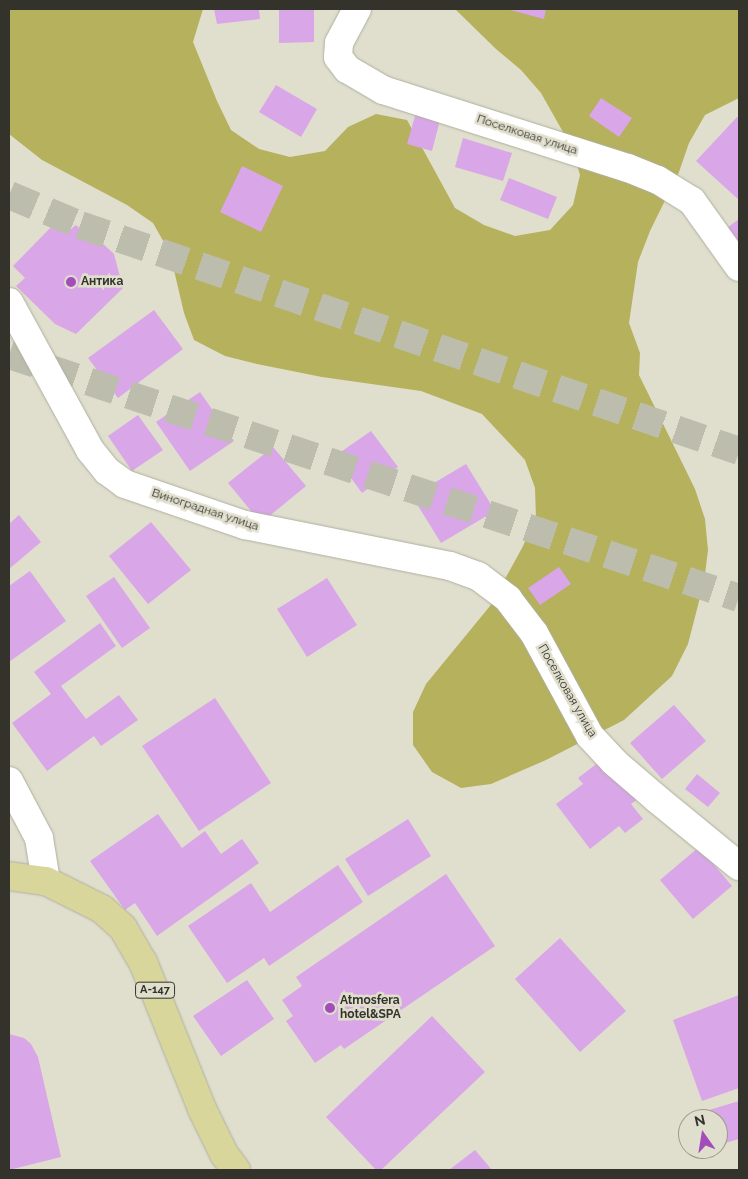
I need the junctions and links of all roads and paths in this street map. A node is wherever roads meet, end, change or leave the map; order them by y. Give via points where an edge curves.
1 (356, 9) edge
2 (739, 267) edge
3 (9, 302) edge
4 (495, 587) joint
5 (9, 781) edge
6 (739, 866) edge
7 (9, 876) edge
8 (46, 881) junction
9 (236, 1170) edge

1 - 2 street, Поселковая улица via 339,43 338,57 347,69 382,90 658,180 692,200
3 - 4 street, Виноградная улица via 90,450 107,471 125,484 245,525 450,566 478,576
4 - 6 street, Поселковая улица via 534,633 590,736 656,799
5 - 8 street via 39,838
7 - 8 main road, А-147
8 - 9 main road, А-147 via 102,909 123,928 143,962 202,1109 224,1154

